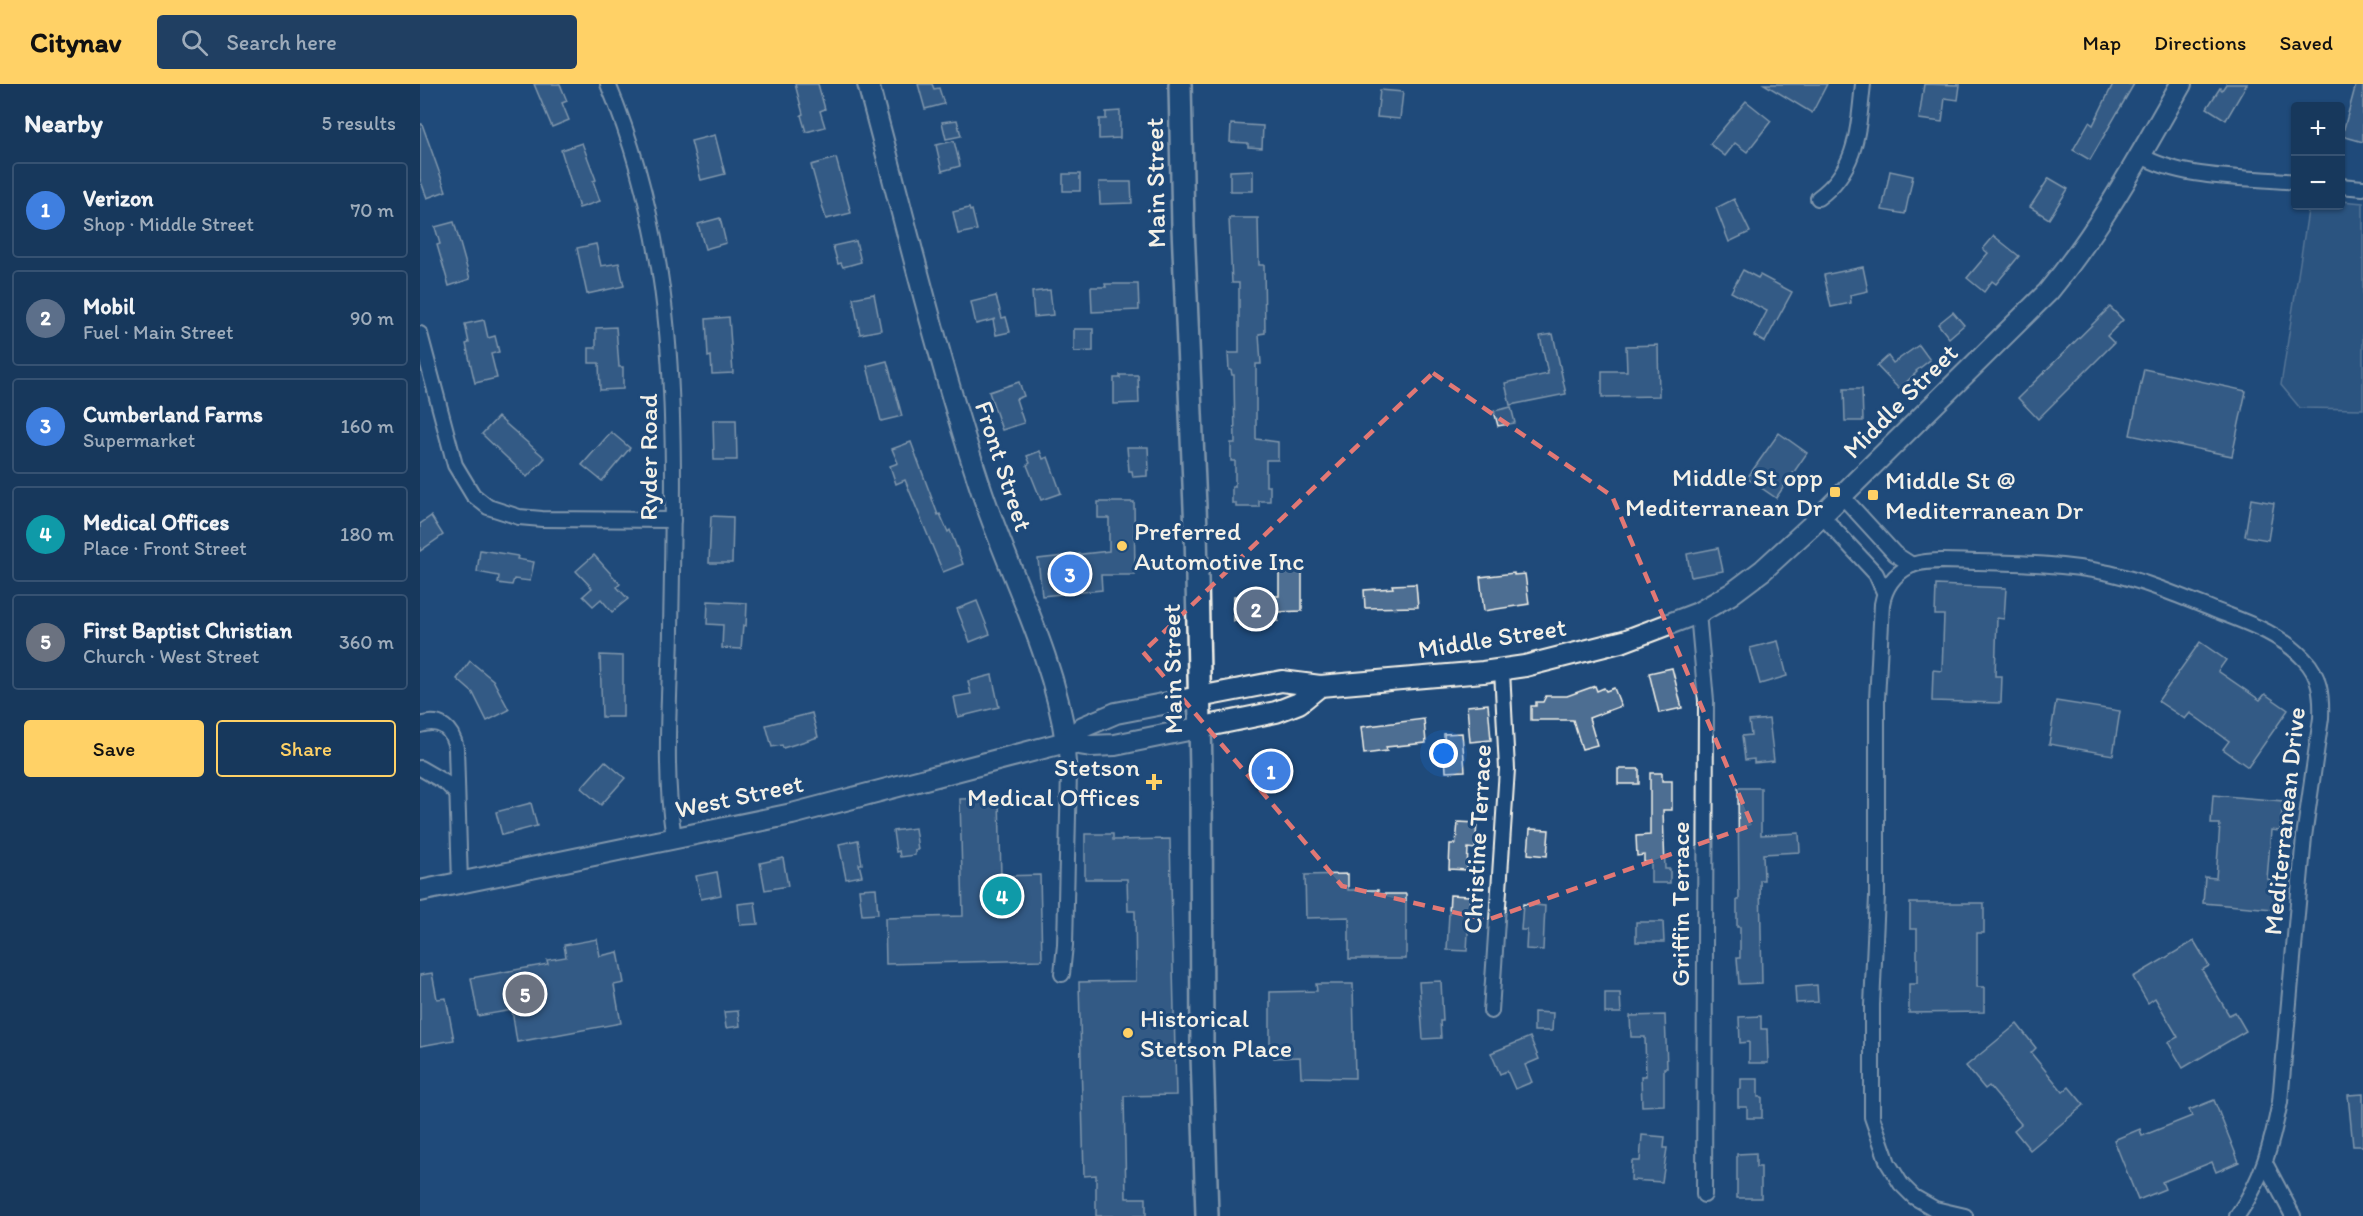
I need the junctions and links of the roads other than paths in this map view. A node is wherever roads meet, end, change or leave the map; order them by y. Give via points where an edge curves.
1 (608, 84) edge
2 (868, 84) edge
3 (1180, 84) edge
4 (1863, 84) edge
5 (2181, 84) edge
6 (2140, 155) junction
7 (2291, 182) edge
8 (2345, 186) edge
9 (2363, 188) edge
10 (1818, 198) dead end
11 (420, 334) edge
12 (1842, 496) junction
13 (1822, 516) junction
14 (673, 520) junction
15 (1912, 565) junction
16 (1884, 592) junction
17 (1698, 613) junction
18 (1502, 670) junction
19 (1320, 686) junction
20 (1199, 697) junction
21 (420, 725) edge
22 (1200, 728) junction
23 (1066, 742) junction
24 (420, 768) edge
25 (456, 793) junction
26 (674, 838) junction
27 (460, 883) junction
28 (420, 891) edge
29 (1062, 974) dead end
30 (1491, 1011) dead end
31 (2265, 1163) junction
32 (1704, 1195) dead end
33 (1207, 1216) edge
34 (1965, 1216) edge
35 (2237, 1216) edge
36 (2293, 1216) edge

1 - 14 street, Ryder Road via 644,193 660,265 671,367
2 - 23 main road, Front Street via 963,432 1001,545 1052,675
3 - 20 main road, Main Street
4 - 10 street via 1853,150 1837,181
5 - 6 main road, Middle Street
6 - 7 street via 2156,165 2190,173
6 - 12 main road, Middle Street via 2083,249 2048,292
8 - 9 street
11 - 14 street via 455,465 473,495 488,507 519,517 542,519
12 - 13 main road, Middle Street
12 - 15 street via 1894,554
13 - 16 street via 1876,574
13 - 17 main road, Middle Street via 1763,570
14 - 26 street, Ryder Road via 668,777
15 - 16 street via 1895,576
15 - 31 street, Mediterranean Drive via 2033,564 2110,573 2260,628 2286,643 2314,673 2322,698 2322,718 2304,837 2280,1102
16 - 34 street via 1877,700 1872,1117 1888,1162 1901,1184 1935,1209
17 - 18 main road, Middle Street via 1624,641
17 - 32 street, Griffin Terrace via 1706,701
18 - 19 main road, Middle Street
18 - 30 street, Christine Terrace via 1507,770
19 - 20 main road, Middle Street via 1282,681
19 - 22 main road via 1288,709
20 - 22 main road, Main Street
20 - 23 main road, Middle Street via 1110,715 1083,728
21 - 25 street via 437,723 447,727 453,736
22 - 23 main road via 1115,745
22 - 33 main road, Main Street
23 - 26 main road, West Street via 792,814
23 - 29 street, Front Street via 1069,772
24 - 25 street
25 - 27 street
26 - 27 main road, West Street
27 - 28 main road, West Street
31 - 35 street, Mediterranean Drive
31 - 36 street

